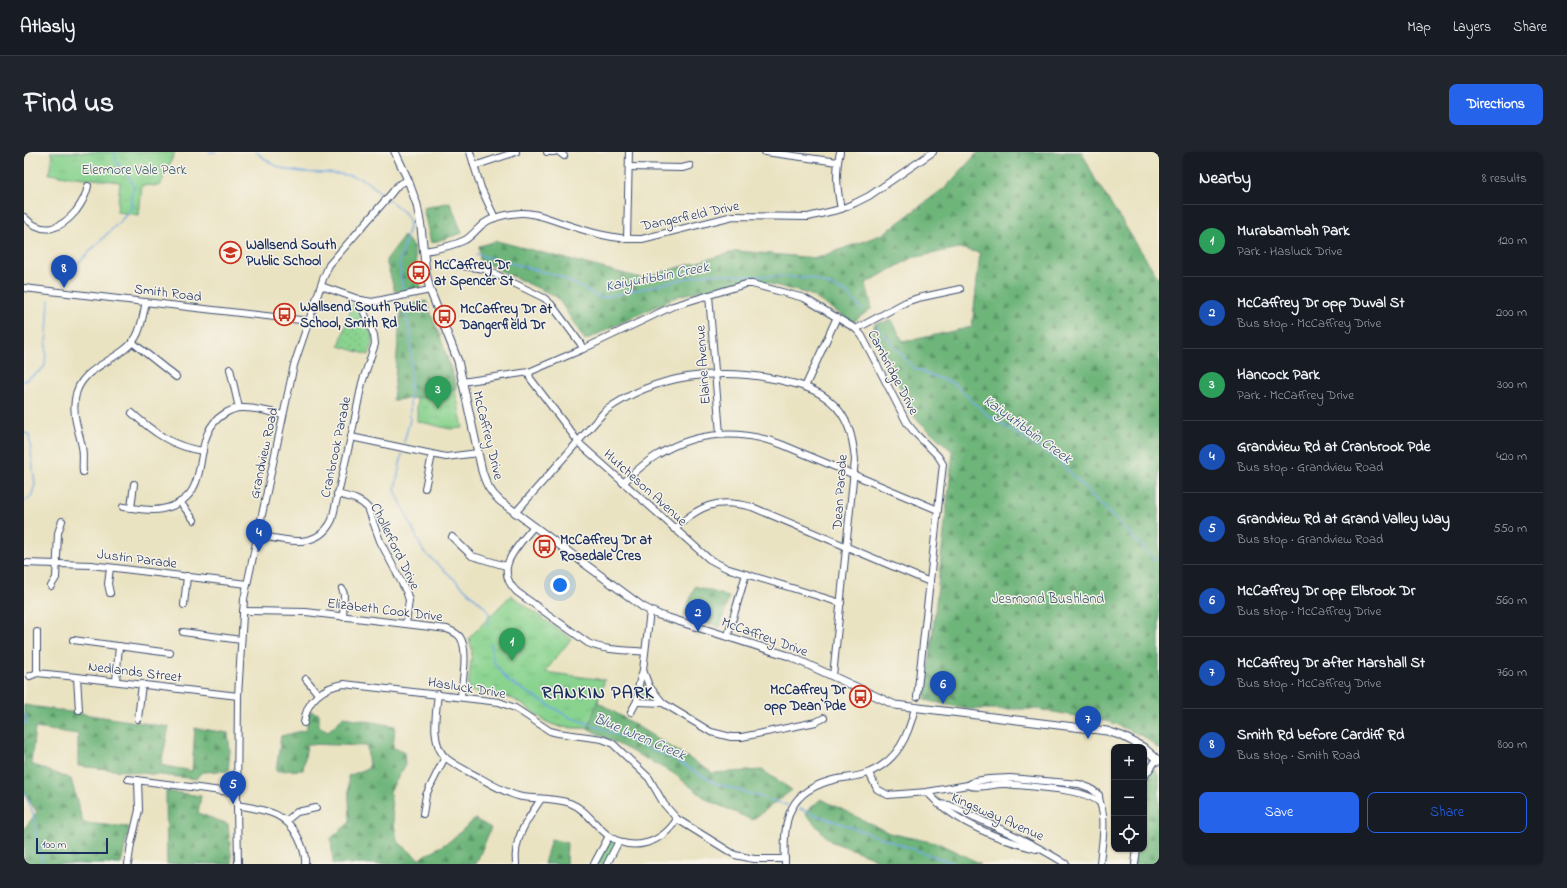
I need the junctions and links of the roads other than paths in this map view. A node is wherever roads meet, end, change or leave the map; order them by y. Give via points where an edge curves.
1 (396, 152) edge
2 (470, 152) edge
3 (516, 152) edge
4 (547, 152) edge
5 (554, 152) edge
6 (629, 152) edge
7 (765, 152) edge
8 (840, 152) edge
9 (932, 152) edge
10 (838, 162) junction
11 (474, 166) junction
12 (690, 166) dead end
13 (629, 167) junction
14 (408, 180) junction
15 (88, 186) dead end
16 (842, 209) junction
17 (24, 217) edge
18 (495, 218) junction
19 (626, 239) junction
20 (424, 251) junction
21 (448, 264) dead end
22 (321, 286) junction
23 (24, 288) edge
24 (960, 288) dead end
25 (430, 290) junction
26 (708, 295) junction
27 (361, 300) junction
28 (146, 302) junction
29 (837, 317) junction
30 (309, 321) junction
31 (856, 329) junction
32 (132, 342) junction
33 (583, 349) junction
34 (174, 366) dead end
35 (230, 369) dead end
36 (169, 372) junction
37 (528, 372) junction
38 (715, 374) junction
39 (176, 377) dead end
40 (462, 382) junction
41 (805, 387) junction
42 (239, 408) junction
43 (132, 412) dead end
44 (283, 415) junction
45 (138, 418) junction
46 (133, 423) dead end
47 (720, 434) junction
48 (351, 437) junction
49 (577, 441) junction
50 (202, 451) junction
51 (478, 453) junction
52 (432, 455) junction
53 (83, 472) dead end
54 (854, 476) junction
55 (623, 483) junction
56 (134, 484) dead end
57 (425, 488) dead end
58 (338, 494) junction
59 (180, 502) junction
60 (123, 507) dead end
61 (131, 508) junction
62 (938, 510) junction
63 (515, 513) junction
64 (194, 520) dead end
65 (62, 521) dead end
66 (534, 526) junction
67 (674, 529) junction
68 (258, 535) junction
69 (452, 537) dead end
70 (847, 548) junction
71 (24, 563) edge
72 (57, 564) junction
73 (506, 566) junction
74 (110, 568) junction
75 (746, 574) junction
76 (187, 576) junction
77 (930, 582) junction
78 (247, 584) junction
79 (51, 586) dead end
80 (342, 588) dead end
81 (110, 593) dead end
82 (841, 603) junction
83 (184, 604) dead end
84 (243, 610) junction
85 (650, 611) junction
86 (343, 616) junction
87 (406, 624) junction
88 (37, 632) dead end
89 (183, 632) dead end
90 (728, 635) junction
91 (73, 640) dead end
92 (241, 640) junction
93 (119, 646) junction
94 (645, 652) junction
95 (170, 653) dead end
96 (643, 670) junction
97 (37, 673) junction
98 (30, 676) dead end
99 (833, 676) junction
100 (77, 677) junction
101 (306, 679) dead end
102 (116, 681) junction
103 (142, 684) junction
104 (318, 694) junction
105 (438, 694) junction
106 (238, 696) junction
107 (461, 697) junction
108 (917, 697) dead end
109 (637, 701) junction
110 (663, 703) junction
111 (915, 708) junction
112 (79, 710) dead end
113 (631, 712) dead end
114 (824, 718) dead end
115 (138, 719) dead end
116 (304, 723) dead end
117 (1138, 744) edge
118 (1147, 750) edge
119 (445, 757) junction
120 (1158, 760) edge
121 (869, 773) junction
122 (1147, 774) edge
123 (128, 778) dead end
124 (138, 780) junction
125 (237, 792) junction
126 (927, 792) junction
127 (541, 799) junction
128 (237, 805) junction
129 (316, 808) dead end
130 (423, 814) dead end
131 (677, 819) junction
132 (286, 821) junction
133 (609, 836) junction
134 (620, 842) junction
135 (1136, 852) edge
136 (785, 861) edge
137 (128, 864) edge
138 (238, 864) edge
139 (305, 864) edge
140 (516, 864) edge
141 (594, 864) edge
142 (607, 864) edge
143 (1066, 864) edge
144 (1100, 864) edge
145 (1135, 864) edge

1 - 14 main road, McCaffrey Drive
2 - 11 street
3 - 11 street
4 - 5 street
6 - 13 street
7 - 10 street
8 - 10 street
9 - 16 street, Dangerfield Drive via 869,196
10 - 16 street via 836,186
11 - 18 street
12 - 13 street
13 - 19 street
14 - 20 main road, McCaffrey Drive via 417,205
14 - 22 street, Grandview Road via 398,185 329,265
15 - 17 street via 83,202 62,225 45,229 31,224
16 - 19 street, Dangerfield Drive via 808,217 733,216 642,239
18 - 19 street, Dangerfield Drive via 523,213 607,237
18 - 20 street, Dangerfield Drive via 483,224 464,240
20 - 25 main road, McCaffrey Drive
21 - 33 street via 485,269 544,298
22 - 27 street
22 - 30 street, Grandview Road
23 - 28 street, Smith Road
24 - 31 street via 906,302
25 - 27 street via 372,302
25 - 40 main road, McCaffrey Drive via 458,361
26 - 29 street, Cambridge Drive via 752,284 804,298
26 - 33 street, Cambridge Drive via 673,306
26 - 38 street, Elaine Avenue
27 - 48 street, Cranbrook Parade via 375,344 362,382
28 - 30 street, Smith Road
28 - 32 street via 138,332
29 - 31 street, Cambridge Drive
29 - 41 street
30 - 44 street, Grandview Road via 294,365
31 - 62 street, Cambridge Drive via 911,429 943,464
32 - 36 street
32 - 53 street via 123,351 93,370 81,382 75,397 76,422 83,450
33 - 37 street, Cambridge Drive
34 - 36 street
35 - 42 street
36 - 39 street
37 - 40 street
37 - 49 street, Hutcheson Avenue
38 - 41 street, Dean Parade via 758,376
38 - 47 street, Elaine Avenue
38 - 49 street, Dean Parade via 688,376 637,392 605,411
40 - 51 main road, McCaffrey Drive
41 - 54 street, Dean Parade via 830,401 846,421 854,443
42 - 44 street
42 - 50 street via 214,422 206,435
43 - 45 street
44 - 68 street, Grandview Road
45 - 46 street
45 - 50 street via 172,443
47 - 54 street via 762,438
47 - 55 street via 689,440 657,454
48 - 52 street
48 - 58 street, Cranbrook Parade
49 - 55 street, Hutcheson Avenue
49 - 63 street, Dean Parade
50 - 59 street via 196,483
51 - 52 street via 450,457
51 - 63 main road, McCaffrey Drive via 490,490
52 - 57 street
54 - 62 street
54 - 70 street, Dean Parade
55 - 67 street, Hutcheson Avenue
56 - 61 street
58 - 68 street, Cranbrook Parade via 328,528 313,538 294,542
58 - 87 street, Chollerford Drive via 356,499 368,508 380,541 409,600
59 - 61 street via 157,510
59 - 64 street
60 - 61 street
62 - 77 street, Cambridge Drive
63 - 66 main road, McCaffrey Drive
65 - 72 street via 58,532
66 - 73 street
66 - 85 main road, McCaffrey Drive
67 - 70 street via 690,514 703,508 720,503 735,503 752,507
67 - 75 street, Hutcheson Avenue via 716,564
68 - 78 street, Grandview Road
69 - 73 street via 472,556
70 - 77 street
70 - 82 street, Dean Parade
71 - 72 street, Justin Parade
72 - 74 street, Justin Parade
72 - 79 street via 56,578
73 - 94 street via 508,579 517,592 588,643 605,648
74 - 76 street, Justin Parade
74 - 81 street
75 - 82 street, Hutcheson Avenue
75 - 90 street
76 - 78 street, Justin Parade
76 - 83 street
77 - 108 street, Cambridge Drive
78 - 84 street, Grandview Road
80 - 86 street
82 - 99 street, Dean Parade
84 - 86 street, Elizabeth Cook Drive
84 - 92 street, Grandview Road
85 - 90 main road, McCaffrey Drive
85 - 94 street
86 - 87 street, Elizabeth Cook Drive
87 - 107 street, Elizabeth Cook Drive via 447,629 460,637 464,655
88 - 97 street
89 - 92 street
90 - 99 main road, McCaffrey Drive via 789,656
91 - 93 street
92 - 106 street, Grandview Road
93 - 95 street
93 - 102 street
94 - 96 street
96 - 109 street
96 - 110 street via 649,686
97 - 98 street, Nedlands Street
97 - 100 street, Nedlands Street
99 - 111 main road, McCaffrey Drive via 896,705
100 - 102 street, Nedlands Street
100 - 112 street
101 - 104 street
102 - 103 street, Nedlands Street
103 - 106 street, Nedlands Street
103 - 115 street
104 - 105 street, Hasluck Drive via 327,688 344,684
104 - 116 street via 308,707
105 - 107 street, Hasluck Drive
105 - 119 street via 434,730
106 - 125 street, Grandview Road
107 - 131 street, Hasluck Drive via 505,704 558,734 602,739 612,743 649,778 664,804
109 - 110 street
109 - 113 street
110 - 114 street via 711,732 731,737 816,722
111 - 117 main road, McCaffrey Drive via 1107,731
111 - 121 street via 903,743 889,760
118 - 120 main road, McCaffrey Drive
119 - 127 street via 506,792 520,797
119 - 130 street via 426,795
120 - 122 street
121 - 126 street, Kingsway Avenue via 878,789 885,794
121 - 136 street via 821,784 801,796 787,819
123 - 124 street
124 - 125 street
124 - 137 street via 139,810
125 - 128 street, Grandview Road
126 - 143 street, Kingsway Avenue via 938,804 949,805 1047,852
126 - 144 street, Kingsway Avenue via 968,785 975,781 1010,778 1079,784 1090,788 1099,795 1104,818
127 - 133 street via 572,804
127 - 140 street via 519,835
128 - 132 street via 269,811
128 - 138 street, Grandview Road
129 - 132 street via 297,812
131 - 134 street via 659,838 648,843 635,845
131 - 136 street, Hasluck Drive via 735,855
132 - 139 street via 296,832 304,852
133 - 134 street
133 - 141 street
134 - 142 street
135 - 145 street

